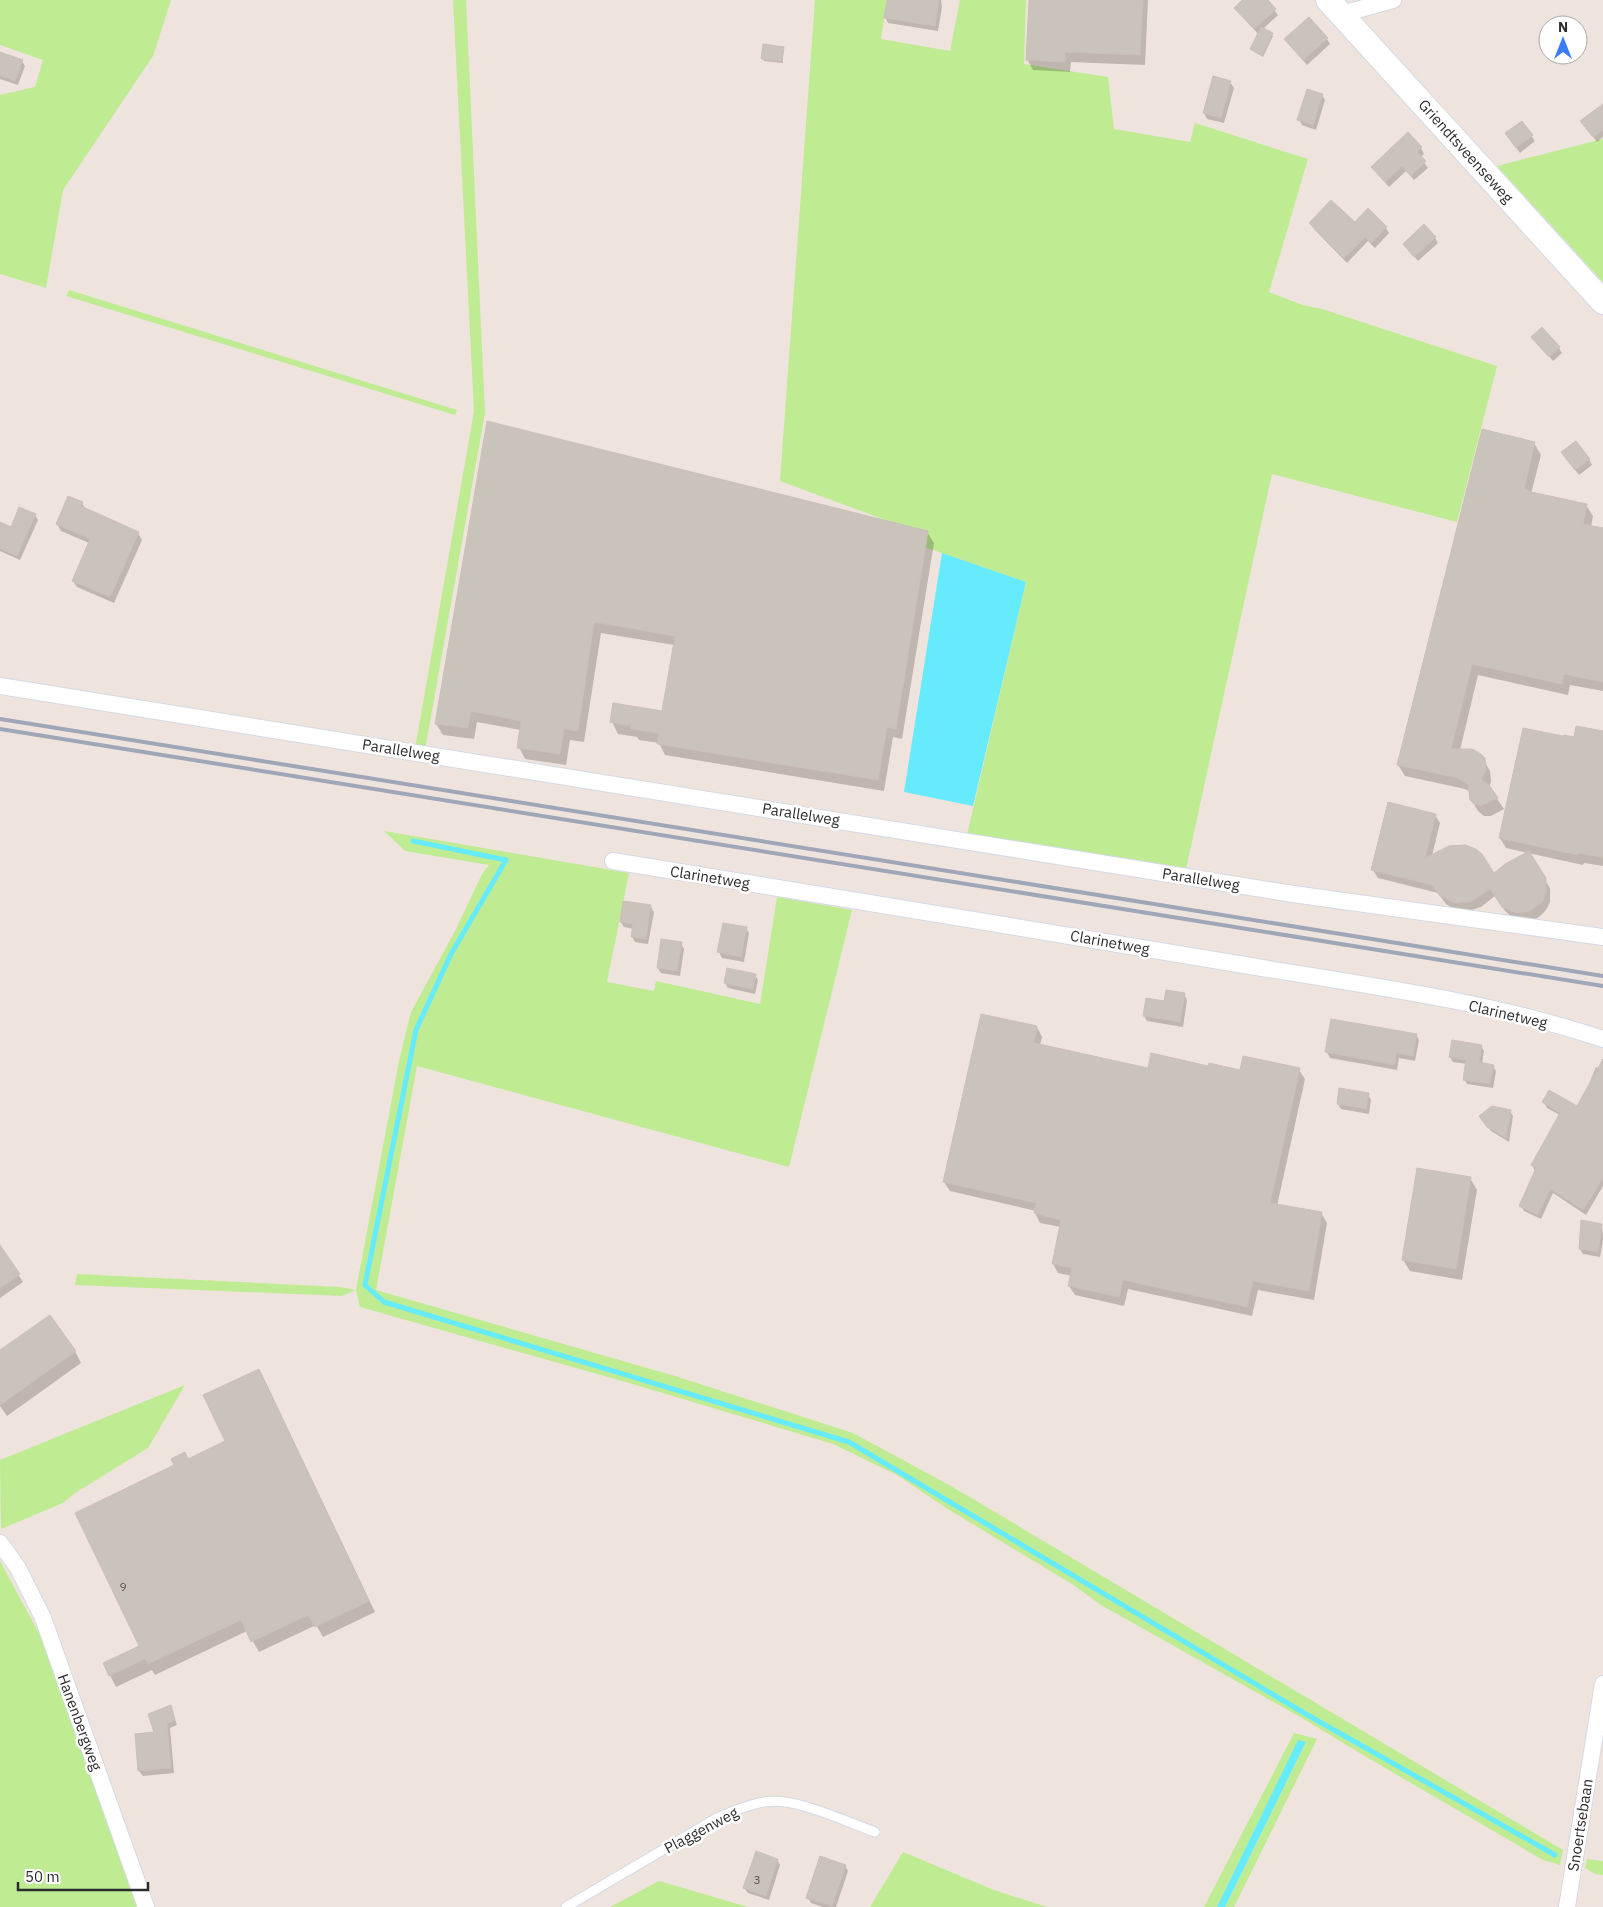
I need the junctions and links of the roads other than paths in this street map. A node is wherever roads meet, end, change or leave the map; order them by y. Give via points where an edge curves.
1 (1393, 0) edge
2 (1335, 7) edge
3 (1603, 302) edge
4 (0, 686) edge
5 (613, 861) dead end
6 (1603, 937) edge
7 (1603, 1038) edge
8 (0, 1543) edge
9 (1603, 1684) edge
10 (875, 1832) dead end
11 (146, 1907) edge
12 (566, 1907) edge
13 (1567, 1907) edge

1 - 2 street
2 - 3 street, Griendtsveenseweg
4 - 6 street, Parallelweg via 1283,892
5 - 7 street, Clarinetweg via 1404,992 1496,1010
8 - 11 street, Hanenbergweg via 18,1568 43,1618
9 - 13 street, Snoertsebaan
10 - 12 lane, Plaggenweg via 786,1802 742,1807 717,1818

